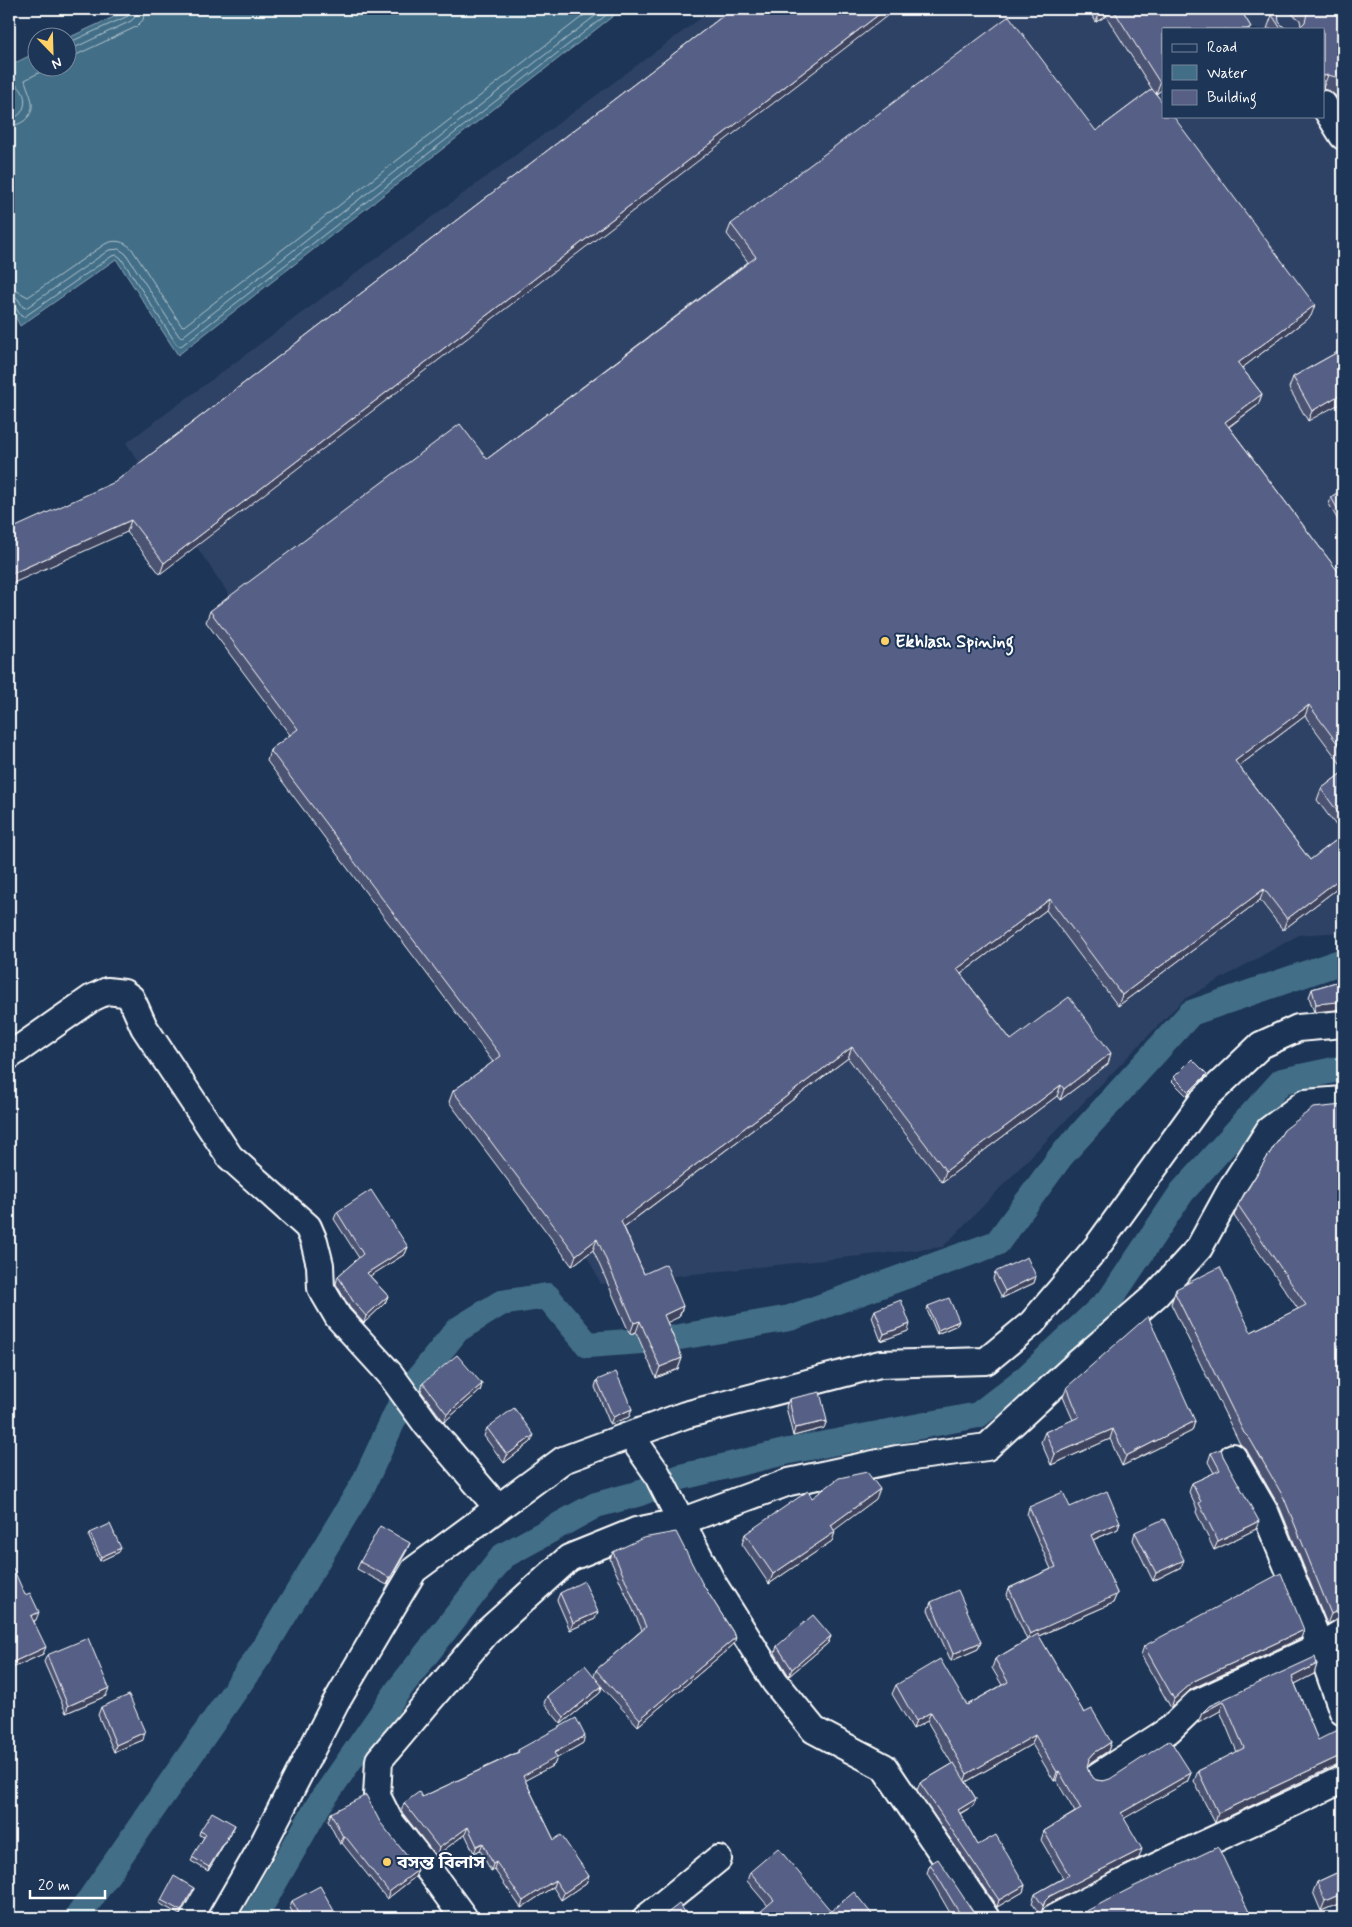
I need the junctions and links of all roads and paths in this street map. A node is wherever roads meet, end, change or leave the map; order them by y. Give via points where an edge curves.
1 (1324, 106) edge
2 (1343, 136) edge
3 (1343, 1024) edge
4 (9, 1056) edge
5 (1343, 1100) edge
6 (631, 1436) junction
7 (1233, 1457) dead end
8 (498, 1508) junction
9 (678, 1517) junction
10 (1343, 1632) edge
11 (1320, 1646) junction
12 (1343, 1712) edge
13 (1099, 1775) dead end
14 (1343, 1779) edge
15 (718, 1859) dead end
16 (220, 1918) edge
17 (464, 1918) edge
18 (646, 1918) edge
19 (986, 1918) edge
20 (1054, 1918) edge

1 - 2 street
3 - 6 street via 1298,1028 1261,1045 1203,1100 1096,1248 1032,1323 986,1361 880,1364 685,1415
4 - 8 street via 92,998 107,992 124,993 131,998 144,1027 230,1157 308,1226 320,1265 321,1288 338,1317 390,1374 427,1425
5 - 9 street via 1305,1103 1268,1130 1199,1248 1156,1295 987,1446 789,1482
6 - 8 street via 563,1460
6 - 9 street via 656,1472
7 - 11 street via 1266,1514
8 - 16 street via 414,1570 335,1704 260,1850
9 - 17 street via 569,1558 486,1633 380,1760 377,1796 389,1820
9 - 19 street via 712,1582 775,1682 814,1730 884,1768
10 - 11 street
11 - 12 street
11 - 13 street via 1197,1703 1168,1730
14 - 20 street via 1154,1866
15 - 18 street

